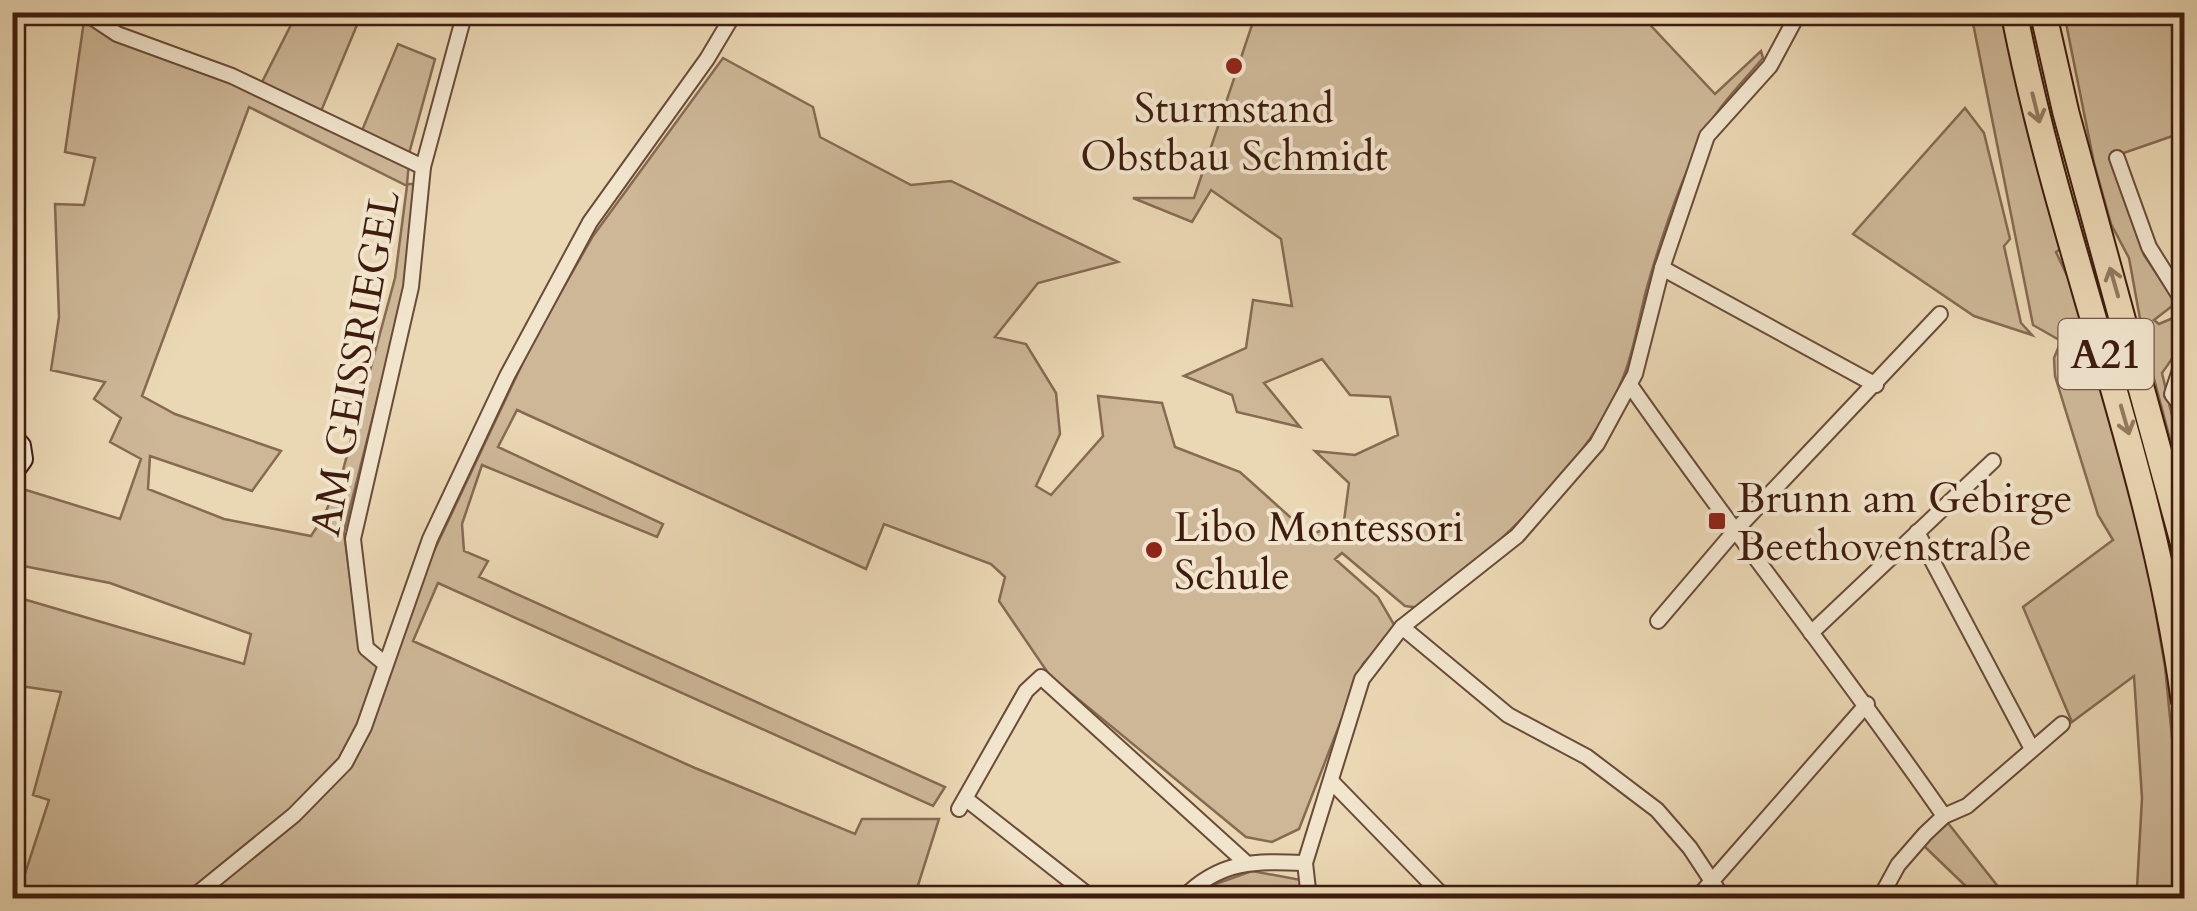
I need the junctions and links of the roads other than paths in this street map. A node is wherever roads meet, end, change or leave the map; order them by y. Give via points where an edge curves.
1 (84, 12) edge
2 (465, 12) edge
3 (735, 12) edge
4 (1799, 12) edge
5 (2014, 12) edge
6 (2043, 12) edge
7 (2117, 158) dead end
8 (423, 168) junction
9 (1662, 268) junction
10 (2184, 303) edge
11 (1940, 314) dead end
12 (2184, 359) edge
13 (1630, 385) junction
14 (1876, 385) junction
15 (2184, 410) edge
16 (12, 438) edge
17 (1993, 460) dead end
18 (12, 473) edge
19 (1917, 532) junction
20 (1733, 533) junction
21 (2184, 545) edge
22 (1658, 621) dead end
23 (1402, 626) junction
24 (1810, 633) junction
25 (383, 662) junction
26 (2184, 699) edge
27 (1867, 704) junction
28 (2062, 724) dead end
29 (2032, 750) junction
30 (1332, 782) junction
31 (1944, 816) junction
32 (1244, 861) junction
33 (1305, 863) junction
34 (1712, 880) junction
35 (192, 898) edge
36 (1092, 898) edge
37 (1183, 898) edge
38 (1308, 898) edge
39 (1445, 898) edge
40 (1696, 898) edge
41 (1723, 898) edge
42 (1880, 898) edge

1 - 8 street via 117,34 232,76
2 - 8 street, AM GEISSRIEGEL
3 - 25 street via 590,222 430,539
4 - 9 street via 1770,66 1707,136
5 -> 26 highway, A21 via 2145,492
21 -> 6 highway, A21
7 - 10 street via 2149,247
8 - 25 street, AM GEISSRIEGEL via 412,287 353,538 366,648
9 - 13 street
9 - 14 street
11 - 14 street
12 - 15 street via 2172,394
13 - 20 street
13 - 23 street via 1597,444 1526,526
14 - 20 street
16 - 18 main road via 22,459
17 - 19 street
19 - 24 street
19 - 29 street
20 - 22 street
20 - 24 street
23 - 30 street via 1362,679
23 - 34 street via 1508,715 1587,757 1656,810
24 - 27 street
25 - 35 street via 345,763 294,815
27 - 31 street
27 - 34 street
28 - 29 street
29 - 31 street via 1967,806
30 - 33 street
30 - 39 street
31 - 42 street via 1898,865
32 - 33 street
32 - 36 street via 1041,677 1026,691 962,804
32 - 37 street
33 - 38 street
34 - 40 street
34 - 41 street

